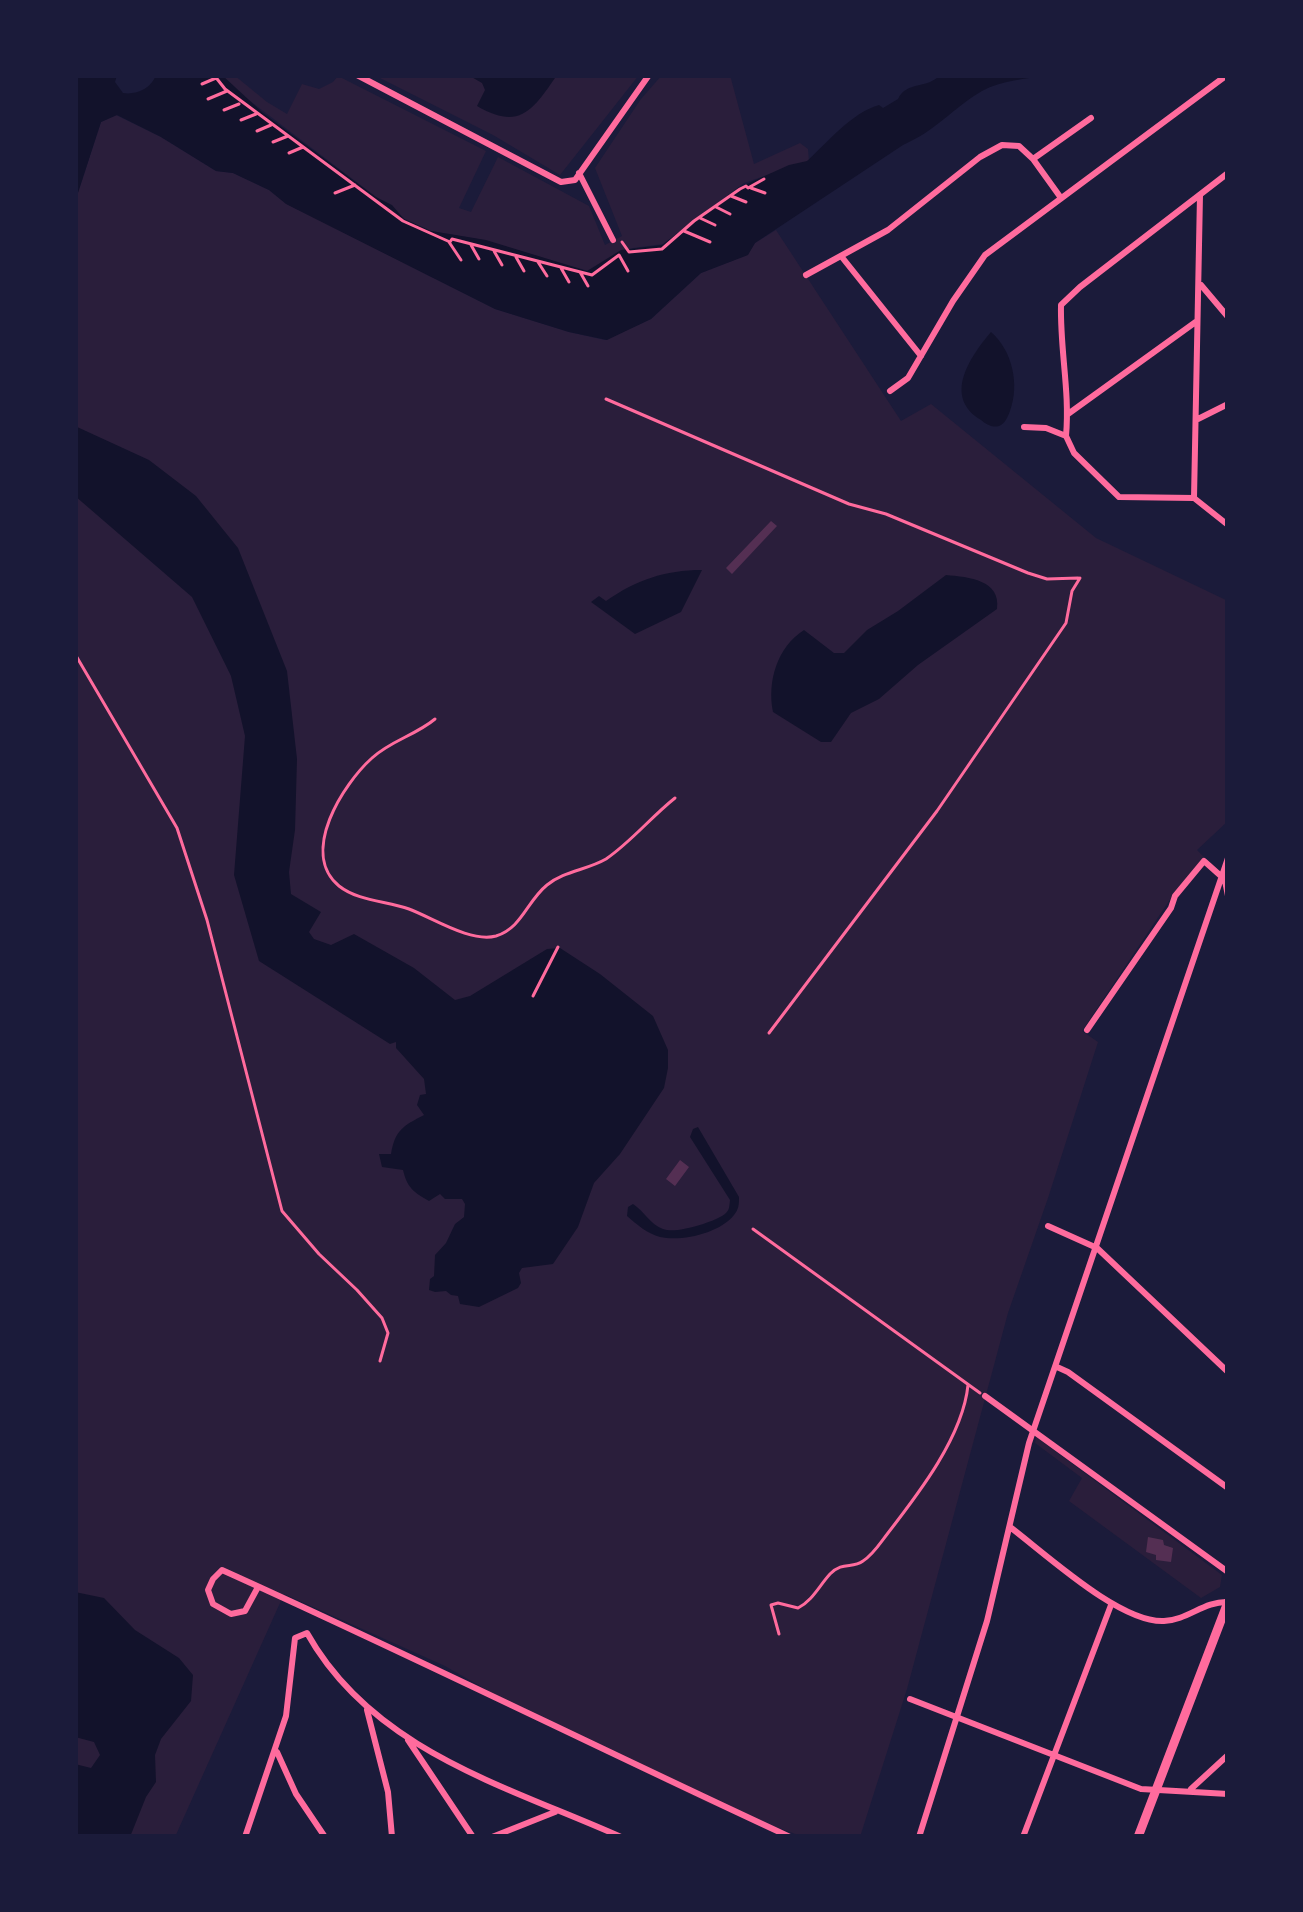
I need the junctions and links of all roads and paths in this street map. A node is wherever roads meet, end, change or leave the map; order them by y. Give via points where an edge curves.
1 (357, 75) edge
2 (649, 75) edge
3 (1227, 75) edge
4 (215, 77) edge
5 (202, 84) dead end
6 (227, 91) junction
7 (208, 99) dead end
8 (242, 102) junction
9 (224, 110) dead end
10 (257, 113) junction
11 (1091, 118) dead end
12 (241, 120) dead end
13 (273, 124) junction
14 (256, 131) dead end
15 (288, 136) junction
16 (273, 142) dead end
17 (303, 147) junction
18 (289, 153) dead end
19 (317, 157) junction
20 (1033, 159) junction
21 (304, 163) dead end
22 (330, 167) junction
23 (317, 172) dead end
24 (579, 173) junction
25 (1228, 173) edge
26 (342, 176) junction
27 (764, 179) dead end
28 (331, 181) dead end
29 (355, 185) junction
30 (749, 188) junction
31 (344, 190) junction
32 (765, 193) dead end
33 (335, 194) dead end
34 (352, 195) dead end
35 (1200, 195) junction
36 (731, 196) junction
37 (1061, 198) junction
38 (746, 202) dead end
39 (715, 207) junction
40 (730, 214) dead end
41 (699, 218) junction
42 (715, 225) dead end
43 (683, 231) junction
44 (673, 240) junction
45 (448, 241) junction
46 (614, 242) junction
47 (689, 242) dead end
48 (710, 242) dead end
49 (470, 244) junction
50 (492, 249) junction
51 (662, 249) junction
52 (648, 251) junction
53 (679, 251) dead end
54 (634, 252) junction
55 (515, 255) junction
56 (841, 256) junction
57 (614, 258) junction
58 (479, 259) dead end
59 (461, 260) dead end
60 (669, 260) dead end
61 (538, 261) junction
62 (655, 262) dead end
63 (640, 263) dead end
64 (607, 264) junction
65 (502, 265) dead end
66 (560, 267) junction
67 (524, 271) dead end
68 (628, 271) dead end
69 (580, 272) junction
70 (596, 272) junction
71 (613, 275) dead end
72 (806, 275) dead end
73 (547, 276) dead end
74 (569, 282) dead end
75 (1199, 282) junction
76 (602, 284) dead end
77 (588, 286) dead end
78 (1228, 317) edge
79 (1198, 319) junction
80 (921, 356) junction
81 (890, 392) dead end
82 (606, 399) dead end
83 (1228, 404) edge
84 (1069, 414) junction
85 (1198, 419) junction
86 (1024, 427) dead end
87 (1066, 436) junction
88 (1195, 497) junction
89 (1228, 525) edge
90 (75, 654) edge
91 (435, 719) dead end
92 (675, 798) dead end
93 (1228, 858) edge
94 (1223, 876) junction
95 (1228, 896) edge
96 (558, 947) dead end
97 (533, 996) dead end
98 (1087, 1030) dead end
99 (770, 1033) dead end
100 (1048, 1226) dead end
101 (753, 1229) dead end
102 (1097, 1248) junction
103 (380, 1361) dead end
104 (1057, 1367) junction
105 (1228, 1372) edge
106 (968, 1385) junction
107 (985, 1396) joint
108 (1033, 1432) junction
109 (1228, 1488) edge
110 (1010, 1527) junction
111 (1228, 1572) edge
112 (258, 1586) junction
113 (1228, 1602) edge
114 (1112, 1604) junction
115 (779, 1634) dead end
116 (910, 1699) dead end
117 (367, 1707) junction
118 (957, 1717) junction
119 (408, 1740) junction
120 (276, 1748) junction
121 (1054, 1755) junction
122 (1228, 1755) edge
123 (1156, 1791) junction
124 (1188, 1791) junction
125 (1228, 1794) edge
126 (559, 1811) junction
127 (245, 1837) edge
128 (325, 1837) edge
129 (392, 1837) edge
130 (473, 1837) edge
131 (492, 1837) edge
132 (621, 1837) edge
133 (790, 1837) edge
134 (919, 1837) edge
135 (1023, 1837) edge
136 (1138, 1837) edge

1 - 24 street via 561,182
2 - 24 street
3 - 37 street
4 - 5 path
4 - 6 path
6 - 7 path
6 - 8 path
8 - 9 path
8 - 10 path
10 - 12 path
10 - 13 path
11 - 20 street
13 - 14 path
13 - 15 path
15 - 16 path
15 - 17 path
17 - 18 path
17 - 19 path
19 - 21 path
19 - 22 path
20 - 37 street
20 - 56 street via 1019,146 1002,145
22 - 23 path
22 - 26 path
24 - 46 street
25 - 35 street
26 - 28 path
26 - 29 path
27 - 30 path
29 - 31 path
29 - 45 path
30 - 32 path
30 - 36 path
31 - 33 path
31 - 34 path
35 - 75 street
35 - 84 street via 1061,304
36 - 38 path
36 - 39 path
37 - 80 street via 986,255
39 - 40 path
39 - 41 path
41 - 42 path
41 - 43 path
43 - 44 path
43 - 47 path
43 - 48 path
44 - 51 path
44 - 53 path
45 - 49 path
45 - 59 path
46 - 54 path
46 - 57 path
49 - 50 path
49 - 58 path
50 - 55 path
50 - 65 path
51 - 52 path
51 - 60 path
52 - 54 path
52 - 62 path
54 - 63 path
55 - 61 path
55 - 67 path
56 - 72 street
56 - 80 street
57 - 64 path
57 - 68 path
61 - 66 path
61 - 73 path
64 - 70 path
64 - 71 path
66 - 69 path
66 - 74 path
69 - 70 path
69 - 77 path
70 - 76 path
75 - 78 street
75 - 79 street
79 - 84 street
79 - 85 street
80 - 81 street
82 - 99 path via 1028,572 1080,578 1066,623
83 - 85 street
84 - 87 street
85 - 88 street
86 - 87 street
87 - 88 street via 1119,496
88 - 89 street
90 - 103 path via 177,829 282,1211 382,1318 388,1333
91 - 92 path via 361,770 330,814 324,861 352,893 472,936 512,928 547,885 605,859
93 - 94 street
94 - 95 street
94 - 98 street via 1204,861
94 - 102 street
96 - 97 path
100 - 102 street
101 - 106 path
102 - 104 street
102 - 105 street
104 - 108 street
104 - 109 street
106 - 107 path
106 - 115 path via 962,1416 900,1518 867,1559 832,1571 806,1604 771,1605
107 - 108 street
108 - 110 street
108 - 111 street
110 - 114 street
110 - 118 street
112 - 112 street via 222,1570 208,1591 230,1614 245,1611
112 - 133 street
113 - 114 street via 1166,1621
113 - 123 main road
114 - 121 street
116 - 118 street
117 - 119 street
117 - 120 street via 308,1633 295,1638
117 - 129 street
118 - 121 street
118 - 134 street
119 - 126 street
119 - 130 street
120 - 127 street
120 - 128 street
121 - 123 street
121 - 135 street
122 - 124 street
123 - 124 street
123 - 136 main road
124 - 125 street
126 - 131 street
126 - 132 street

